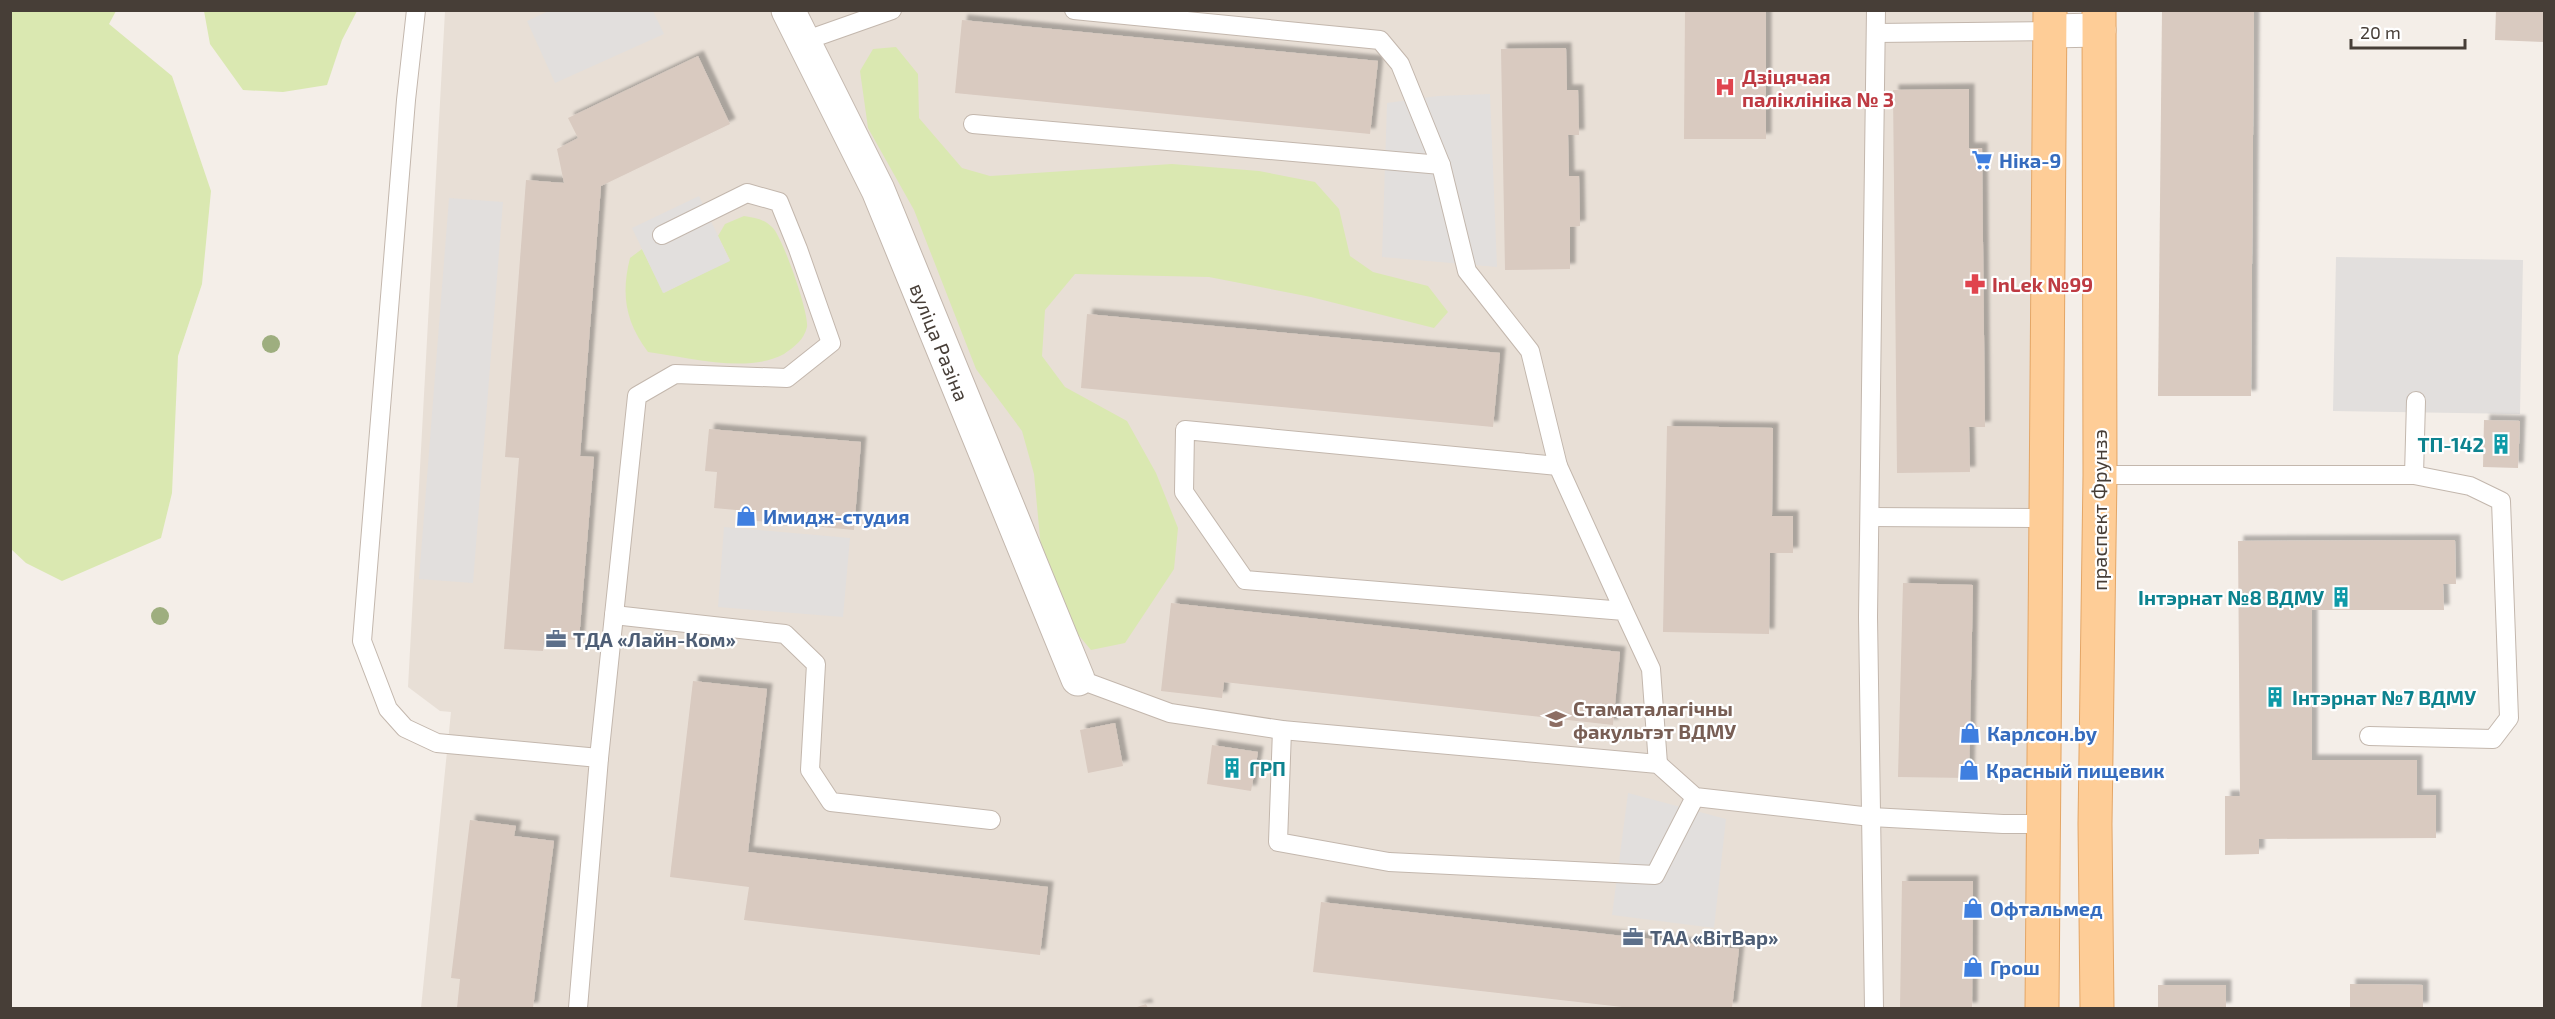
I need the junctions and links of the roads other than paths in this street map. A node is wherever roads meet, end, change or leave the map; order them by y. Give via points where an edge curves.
1 (416, 10) edge
2 (788, 10) edge
3 (892, 10) edge
4 (1074, 10) edge
5 (1876, 10) edge
6 (2099, 20) edge
7 (2050, 21) edge
8 (1876, 33) junction
9 (804, 41) junction
10 (973, 124) dead end
11 (1441, 165) junction
12 (662, 235) dead end
13 (2416, 401) dead end
14 (1558, 466) junction
15 (2100, 475) junction
16 (2414, 475) junction
17 (1870, 517) junction
18 (2045, 518) junction
19 (1624, 611) junction
20 (614, 615) junction
21 (1078, 679) joint
22 (1282, 730) junction
23 (2369, 736) dead end
24 (599, 758) junction
25 (1658, 764) junction
26 (1695, 797) junction
27 (1871, 817) junction
28 (991, 820) dead end
29 (2042, 824) junction
30 (578, 1008) edge
31 (1874, 1008) edge
32 (2042, 1008) edge
33 (2097, 1008) edge

1 - 24 lane via 362,641 388,709 405,728 437,743
2 - 9 street, вуліца Разіна
3 - 9 lane
4 - 11 lane via 1380,40 1400,64
5 - 8 lane
6 - 7 street
6 - 15 main road, праспект Фрунзэ
7 - 8 lane
7 - 18 main road
8 - 17 lane
9 - 21 street, вуліца Разіна via 878,190
10 - 11 lane
11 - 14 lane via 1467,271 1530,351
12 - 20 lane via 747,193 778,202 831,343 787,378 675,374 637,396
13 - 16 lane
14 - 19 lane
14 - 19 lane via 1185,430 1184,492 1245,580
15 - 16 lane
15 - 33 main road, праспект Фрунзэ via 2095,824
16 - 23 lane via 2470,486 2501,501 2509,718 2493,739
17 - 18 lane
17 - 27 lane
18 - 29 main road
19 - 25 lane via 1651,669
20 - 24 lane
20 - 28 lane via 785,634 816,664 810,770 831,802
21 - 22 lane via 1170,713
22 - 25 lane
22 - 26 lane via 1278,842 1389,862 1654,875
24 - 30 lane
25 - 26 lane
26 - 27 lane
27 - 29 lane
27 - 31 lane
29 - 32 main road

